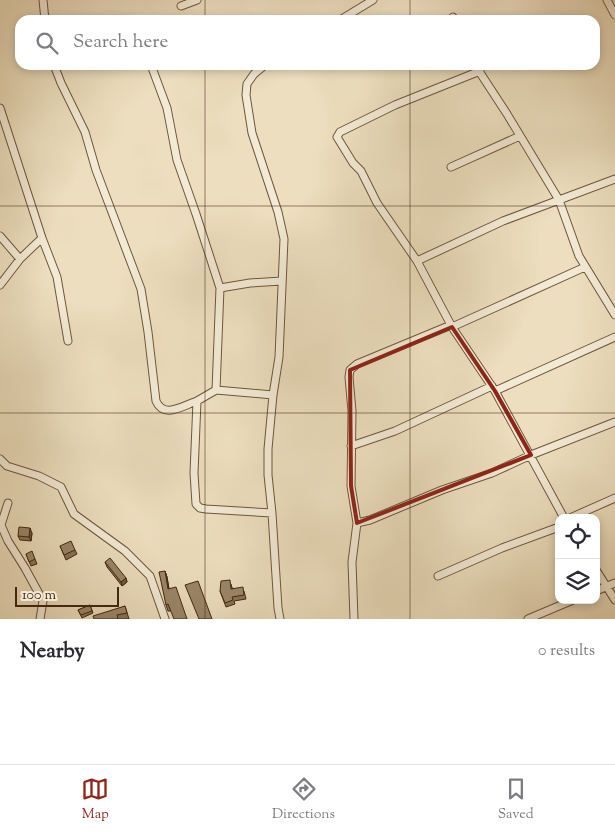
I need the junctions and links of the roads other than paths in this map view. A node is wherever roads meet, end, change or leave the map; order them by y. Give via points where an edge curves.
1 (43, 0) edge
2 (197, 0) edge
3 (373, 0) edge
4 (607, 0) edge
5 (181, 6) dead end
6 (44, 15) edge
7 (348, 15) edge
8 (615, 15) edge
9 (56, 70) edge
10 (154, 70) edge
11 (259, 70) edge
12 (473, 70) edge
13 (478, 70) edge
14 (0, 108) edge
15 (520, 136) junction
16 (451, 167) dead end
17 (615, 179) edge
18 (560, 200) junction
19 (0, 236) edge
20 (42, 238) junction
21 (20, 259) junction
22 (417, 261) junction
23 (585, 267) junction
24 (282, 281) junction
25 (0, 285) edge
26 (220, 288) junction
27 (615, 315) edge
28 (451, 326) junction
29 (615, 337) edge
30 (68, 341) dead end
31 (493, 388) junction
32 (216, 390) junction
33 (273, 395) junction
34 (196, 400) junction
35 (615, 422) edge
36 (351, 446) junction
37 (531, 455) junction
38 (0, 459) edge
39 (615, 498) edge
40 (8, 502) dead end
41 (272, 514) junction
42 (562, 514) edge
43 (579, 514) edge
44 (357, 523) junction
45 (555, 528) edge
46 (438, 576) dead end
47 (600, 577) edge
48 (615, 583) edge
49 (606, 587) junction
50 (600, 589) edge
51 (615, 600) edge
52 (564, 604) edge
53 (40, 619) edge
54 (166, 619) edge
55 (280, 619) edge
56 (354, 619) edge
57 (528, 619) edge

1 - 6 street
2 - 5 street
3 - 7 street
4 - 8 street
9 - 34 street via 85,132 141,289 156,400 163,410
10 - 26 street via 167,108 177,160
11 - 24 street via 247,84 246,95 252,133 284,240
12 - 22 street via 337,136
13 - 15 street
14 - 20 street
15 - 16 street
15 - 18 street
17 - 18 street
18 - 22 street via 503,221
18 - 23 street
19 - 21 street
20 - 21 street
20 - 30 street via 57,277
21 - 25 street
22 - 28 street
23 - 27 street
23 - 28 street
24 - 26 street via 250,282
24 - 33 street
26 - 32 street
28 - 31 street
28 - 36 street via 357,364 350,370
29 - 31 street
31 - 36 street via 395,431
31 - 37 street
32 - 33 street
32 - 34 street
33 - 41 street via 268,449
34 - 41 street via 196,504 206,509
35 - 37 street
36 - 44 street via 351,486
37 - 42 street
37 - 44 street via 492,473
38 - 54 street via 7,466 60,487 74,514 125,551 150,576
39 - 43 street
40 - 53 street via 1,526 43,601
41 - 55 street
44 - 56 street via 352,562
45 - 46 street
47 - 49 street
48 - 49 street
49 - 50 street
49 - 51 street
52 - 57 street

